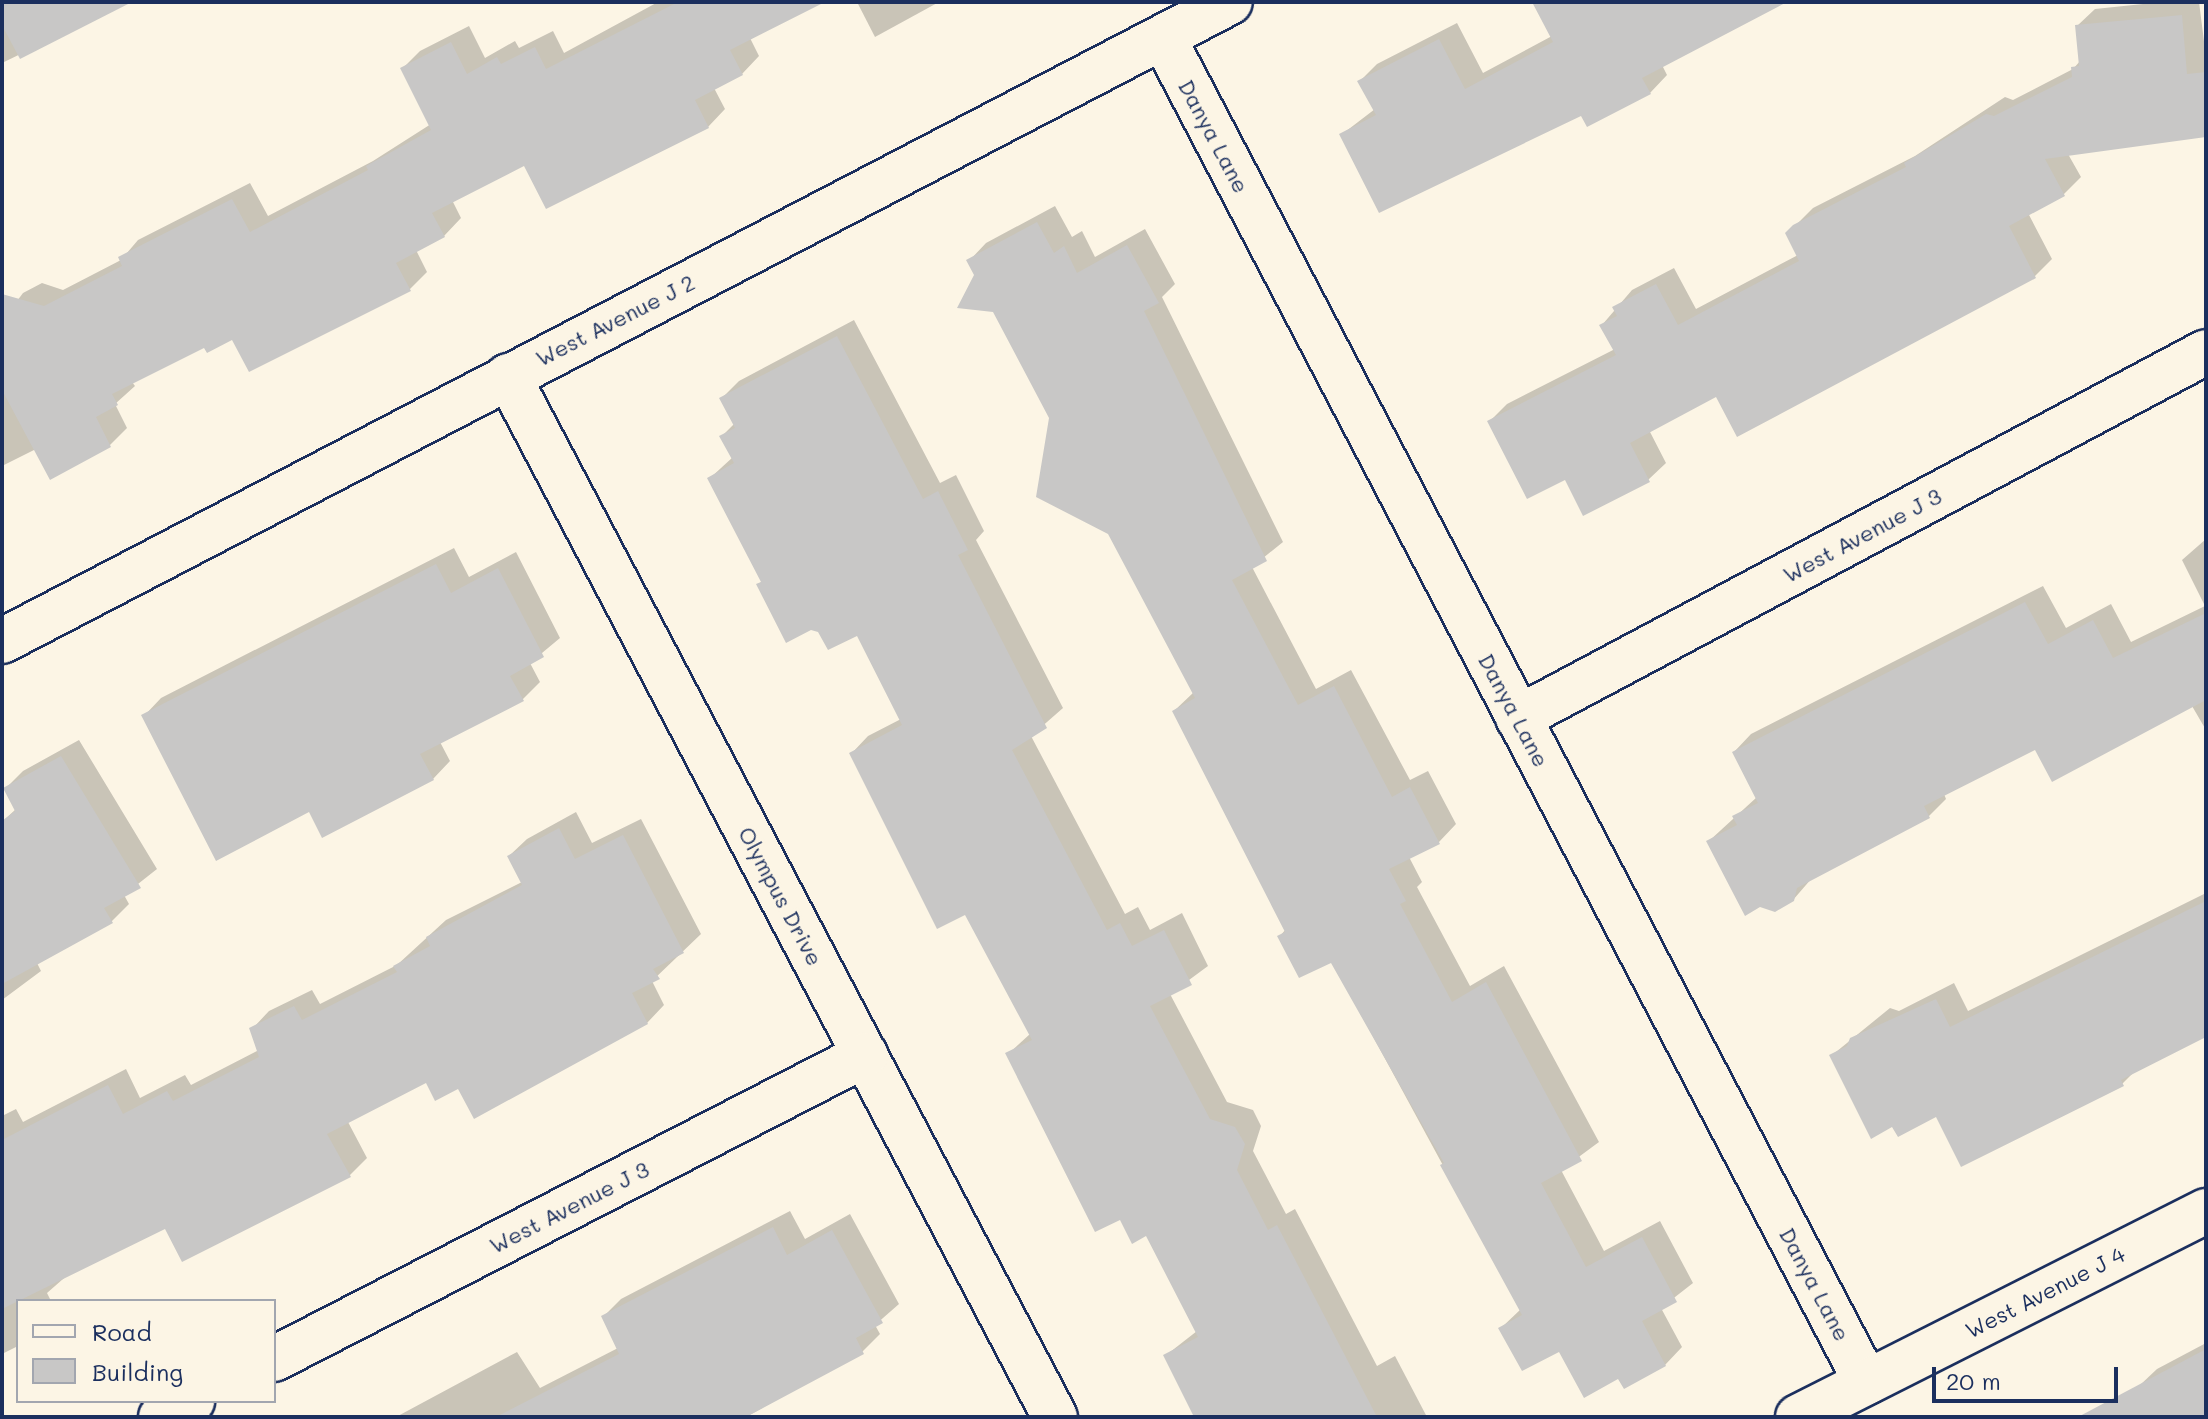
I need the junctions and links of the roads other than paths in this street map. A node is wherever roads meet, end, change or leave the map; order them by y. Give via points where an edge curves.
1 (1230, 2) edge
2 (1163, 37) junction
3 (2206, 352) edge
4 (508, 376) junction
5 (2, 641) edge
6 (1518, 718) junction
7 (865, 1055) junction
8 (2206, 1211) edge
9 (276, 1358) edge
10 (1866, 1382) junction
11 (188, 1403) edge
12 (161, 1417) edge
13 (1055, 1417) edge
14 (1798, 1417) edge

1 - 2 street, West Avenue J 2
2 - 4 street, West Avenue J 2
2 - 6 street, Danya Lane
3 - 6 street, West Avenue J 3
4 - 5 street, West Avenue J 2
4 - 7 street, Olympus Drive
6 - 10 street, Danya Lane
7 - 9 street, West Avenue J 3
7 - 13 street, Olympus Drive
8 - 10 street, West Avenue J 4
10 - 14 street, West Avenue J 4
11 - 12 street

